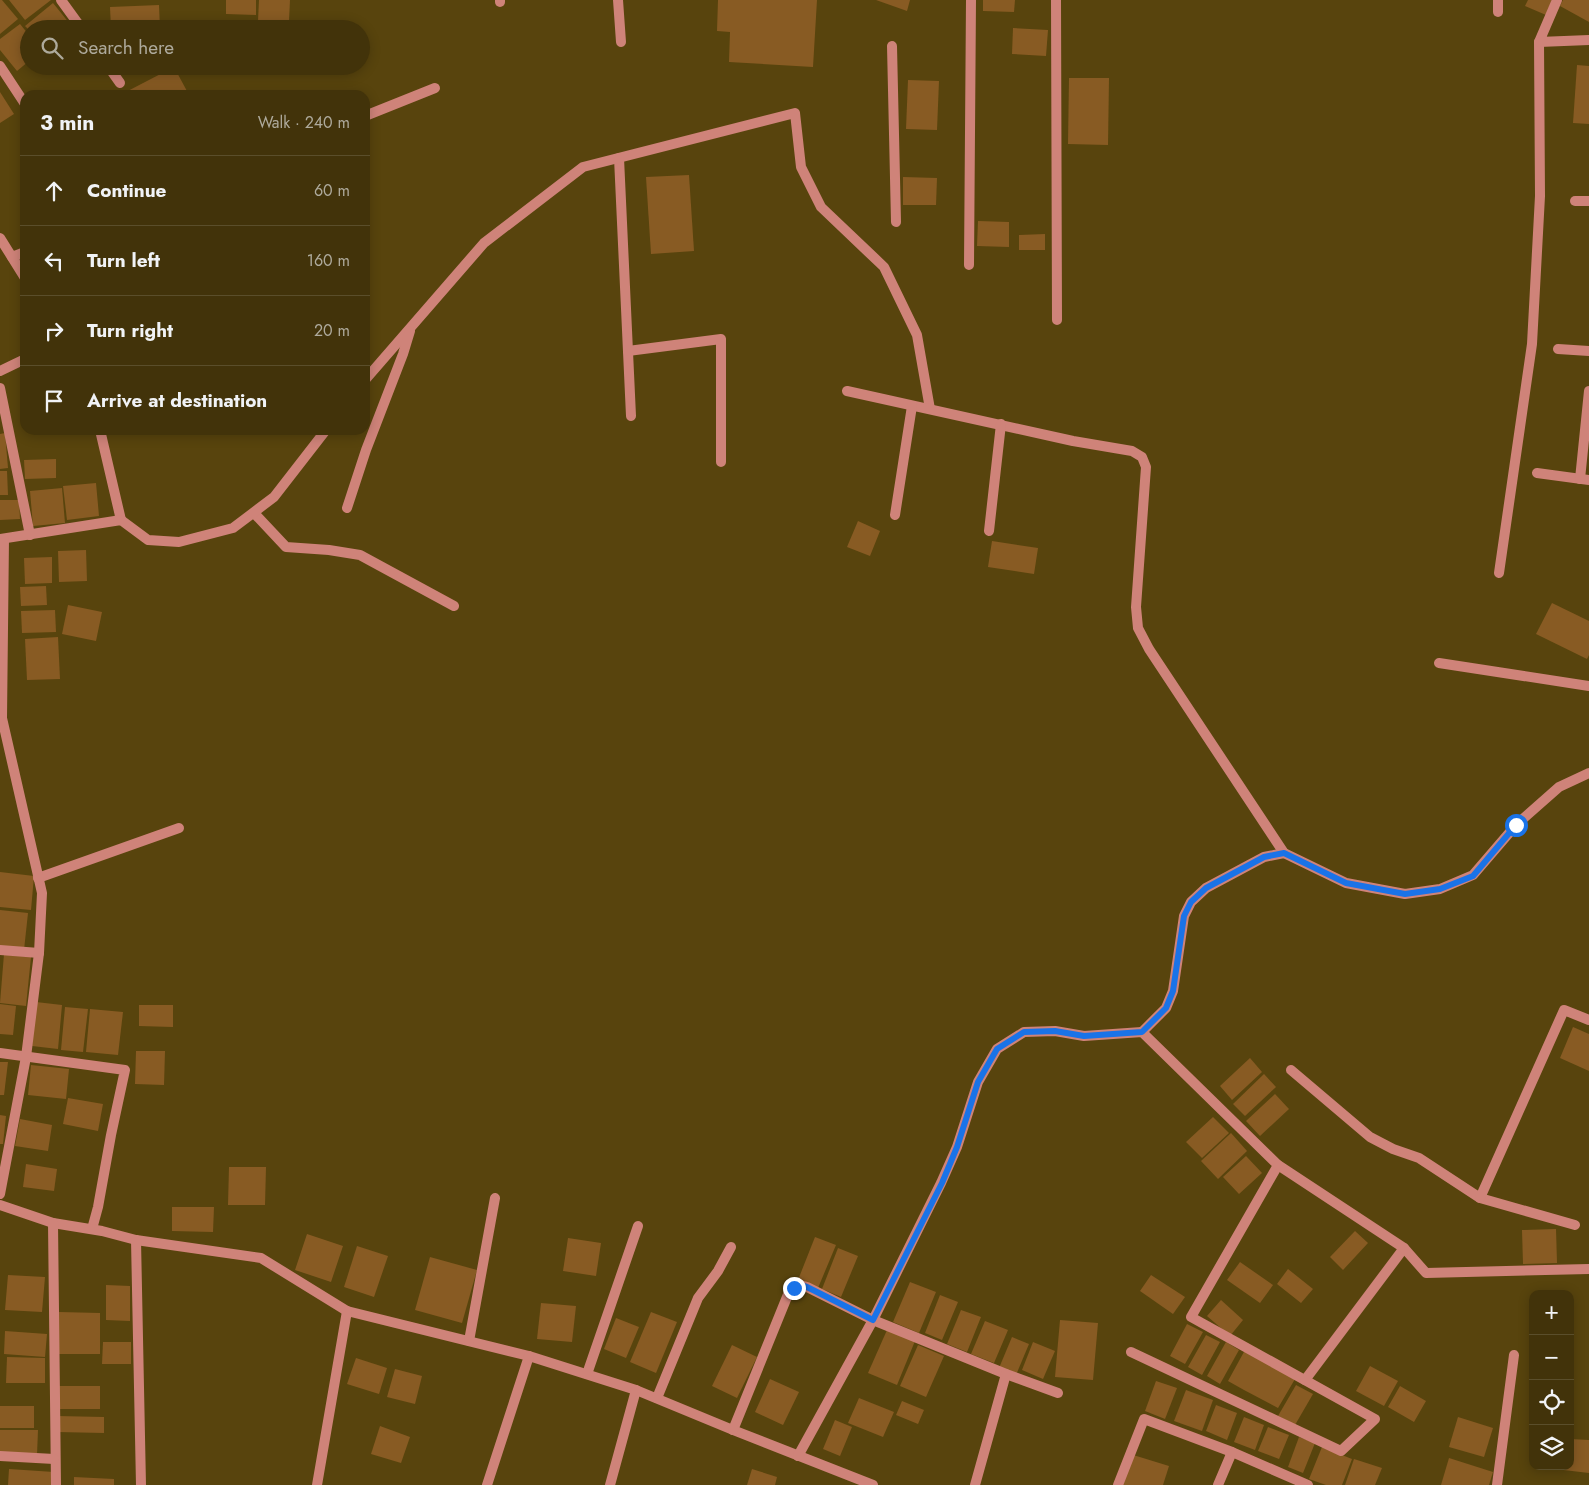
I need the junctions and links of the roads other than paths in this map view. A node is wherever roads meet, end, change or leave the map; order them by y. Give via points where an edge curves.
1 (61, 0) edge
2 (618, 0) edge
3 (971, 0) edge
4 (1056, 0) edge
5 (1498, 0) edge
6 (1557, 0) edge
7 (1498, 12) dead end
8 (75, 20) edge
9 (1589, 40) edge
10 (621, 42) dead end
11 (1538, 42) junction
12 (892, 46) dead end
13 (0, 66) edge
14 (114, 75) edge
15 (120, 83) dead end
16 (435, 88) dead end
17 (20, 96) edge
18 (370, 114) edge
19 (619, 158) junction
20 (1575, 201) dead end
21 (1589, 201) edge
22 (896, 222) dead end
23 (0, 238) edge
24 (20, 254) edge
25 (12, 257) junction
26 (969, 265) dead end
27 (20, 270) edge
28 (1057, 320) dead end
29 (410, 328) junction
30 (1558, 349) dead end
31 (1589, 350) edge
32 (628, 351) junction
33 (20, 361) edge
34 (0, 371) edge
35 (370, 374) edge
36 (0, 388) edge
37 (847, 391) dead end
38 (1589, 391) edge
39 (912, 406) junction
40 (930, 409) junction
41 (631, 416) dead end
42 (1001, 424) junction
43 (101, 435) edge
44 (322, 435) edge
45 (720, 462) dead end
46 (1537, 473) dead end
47 (1584, 479) edge
48 (346, 508) dead end
49 (254, 513) junction
50 (894, 515) dead end
51 (121, 520) junction
52 (989, 531) dead end
53 (30, 535) junction
54 (2, 539) edge
55 (1499, 573) dead end
56 (454, 606) dead end
57 (1438, 663) dead end
58 (1589, 686) edge
59 (1, 718) edge
60 (1589, 773) edge
61 (179, 828) dead end
62 (1284, 853) junction
63 (38, 878) junction
64 (0, 950) edge
65 (39, 953) junction
66 (1589, 1020) edge
67 (1142, 1032) junction
68 (0, 1053) edge
69 (26, 1057) junction
70 (1291, 1070) dead end
71 (1278, 1165) junction
72 (0, 1194) edge
73 (495, 1198) dead end
74 (1480, 1198) junction
75 (0, 1205) edge
76 (53, 1223) junction
77 (1575, 1225) dead end
78 (638, 1226) dead end
79 (92, 1230) junction
80 (136, 1240) junction
81 (731, 1247) dead end
82 (1404, 1248) junction
83 (1589, 1269) edge
84 (347, 1310) junction
85 (873, 1320) junction
86 (469, 1341) junction
87 (1131, 1352) dead end
88 (1514, 1355) dead end
89 (530, 1356) junction
90 (587, 1374) junction
91 (1006, 1374) junction
92 (1306, 1380) junction
93 (636, 1390) junction
94 (1058, 1393) dead end
95 (657, 1398) junction
96 (733, 1430) junction
97 (1232, 1452) junction
98 (0, 1456) edge
99 (798, 1456) junction
100 (54, 1459) junction
101 (56, 1485) edge
102 (140, 1485) edge
103 (317, 1485) edge
104 (487, 1485) edge
105 (610, 1485) edge
106 (873, 1485) edge
107 (975, 1485) edge
108 (1118, 1485) edge
109 (1218, 1485) edge
110 (1308, 1485) edge
111 (1497, 1485) edge

1 - 8 street
2 - 10 street
3 - 26 street
4 - 28 street
5 - 7 street
6 - 11 street
9 - 11 street
11 - 55 street via 1540,196 1532,344
12 - 22 street
13 - 17 street
14 - 15 street
16 - 18 street
19 - 29 street via 583,167 484,242
19 - 32 street
19 - 40 street via 795,113 801,167 821,207 884,267 917,335
20 - 21 street
23 - 25 street
24 - 25 street
25 - 27 street
29 - 35 street
29 - 48 street
30 - 31 street
32 - 41 street
32 - 45 street via 721,340
33 - 34 street
36 - 53 street
37 - 39 street
38 - 47 street
39 - 40 street
39 - 50 street
40 - 42 street
42 - 52 street
42 - 62 street via 1132,451 1142,457 1146,467 1136,607 1138,628
43 - 51 street
44 - 49 street via 274,497
46 - 47 street
49 - 51 street via 233,528 179,542 148,540
49 - 56 street via 286,547 360,555
51 - 53 street
53 - 54 street
54 - 59 street
57 - 58 street
59 - 63 street
60 - 62 street via 1559,788 1516,825 1473,876 1440,889 1405,894 1346,883
61 - 63 street
62 - 67 street via 1264,857 1206,888 1191,902 1184,916 1173,991 1166,1008
63 - 65 street via 42,893
64 - 65 street
65 - 69 street
66 - 74 street via 1564,1010
67 - 71 street
67 - 85 street via 1084,1036 1055,1031 1024,1032 997,1049 978,1082 942,1183
68 - 69 street
69 - 72 street
69 - 79 street via 125,1070
70 - 74 street via 1370,1137 1420,1158
71 - 82 street
71 - 92 street via 1190,1317
73 - 86 street
74 - 77 street
75 - 76 street
76 - 79 street
76 - 100 street
78 - 90 street
79 - 80 street
80 - 84 street via 261,1258
80 - 102 street
81 - 95 street via 698,1298
82 - 83 street via 1426,1273
82 - 92 street
84 - 86 street
84 - 103 street
85 - 91 street
85 - 96 street via 807,1287 800,1285 794,1288 789,1292
85 - 99 street
86 - 89 street
87 - 92 street via 1341,1451 1375,1419
88 - 111 street
89 - 90 street
89 - 104 street
90 - 93 street
91 - 94 street
91 - 107 street
93 - 95 street
93 - 105 street
95 - 96 street
96 - 99 street
97 - 108 street via 1144,1419
97 - 109 street
97 - 110 street
98 - 100 street
99 - 106 street
100 - 101 street

